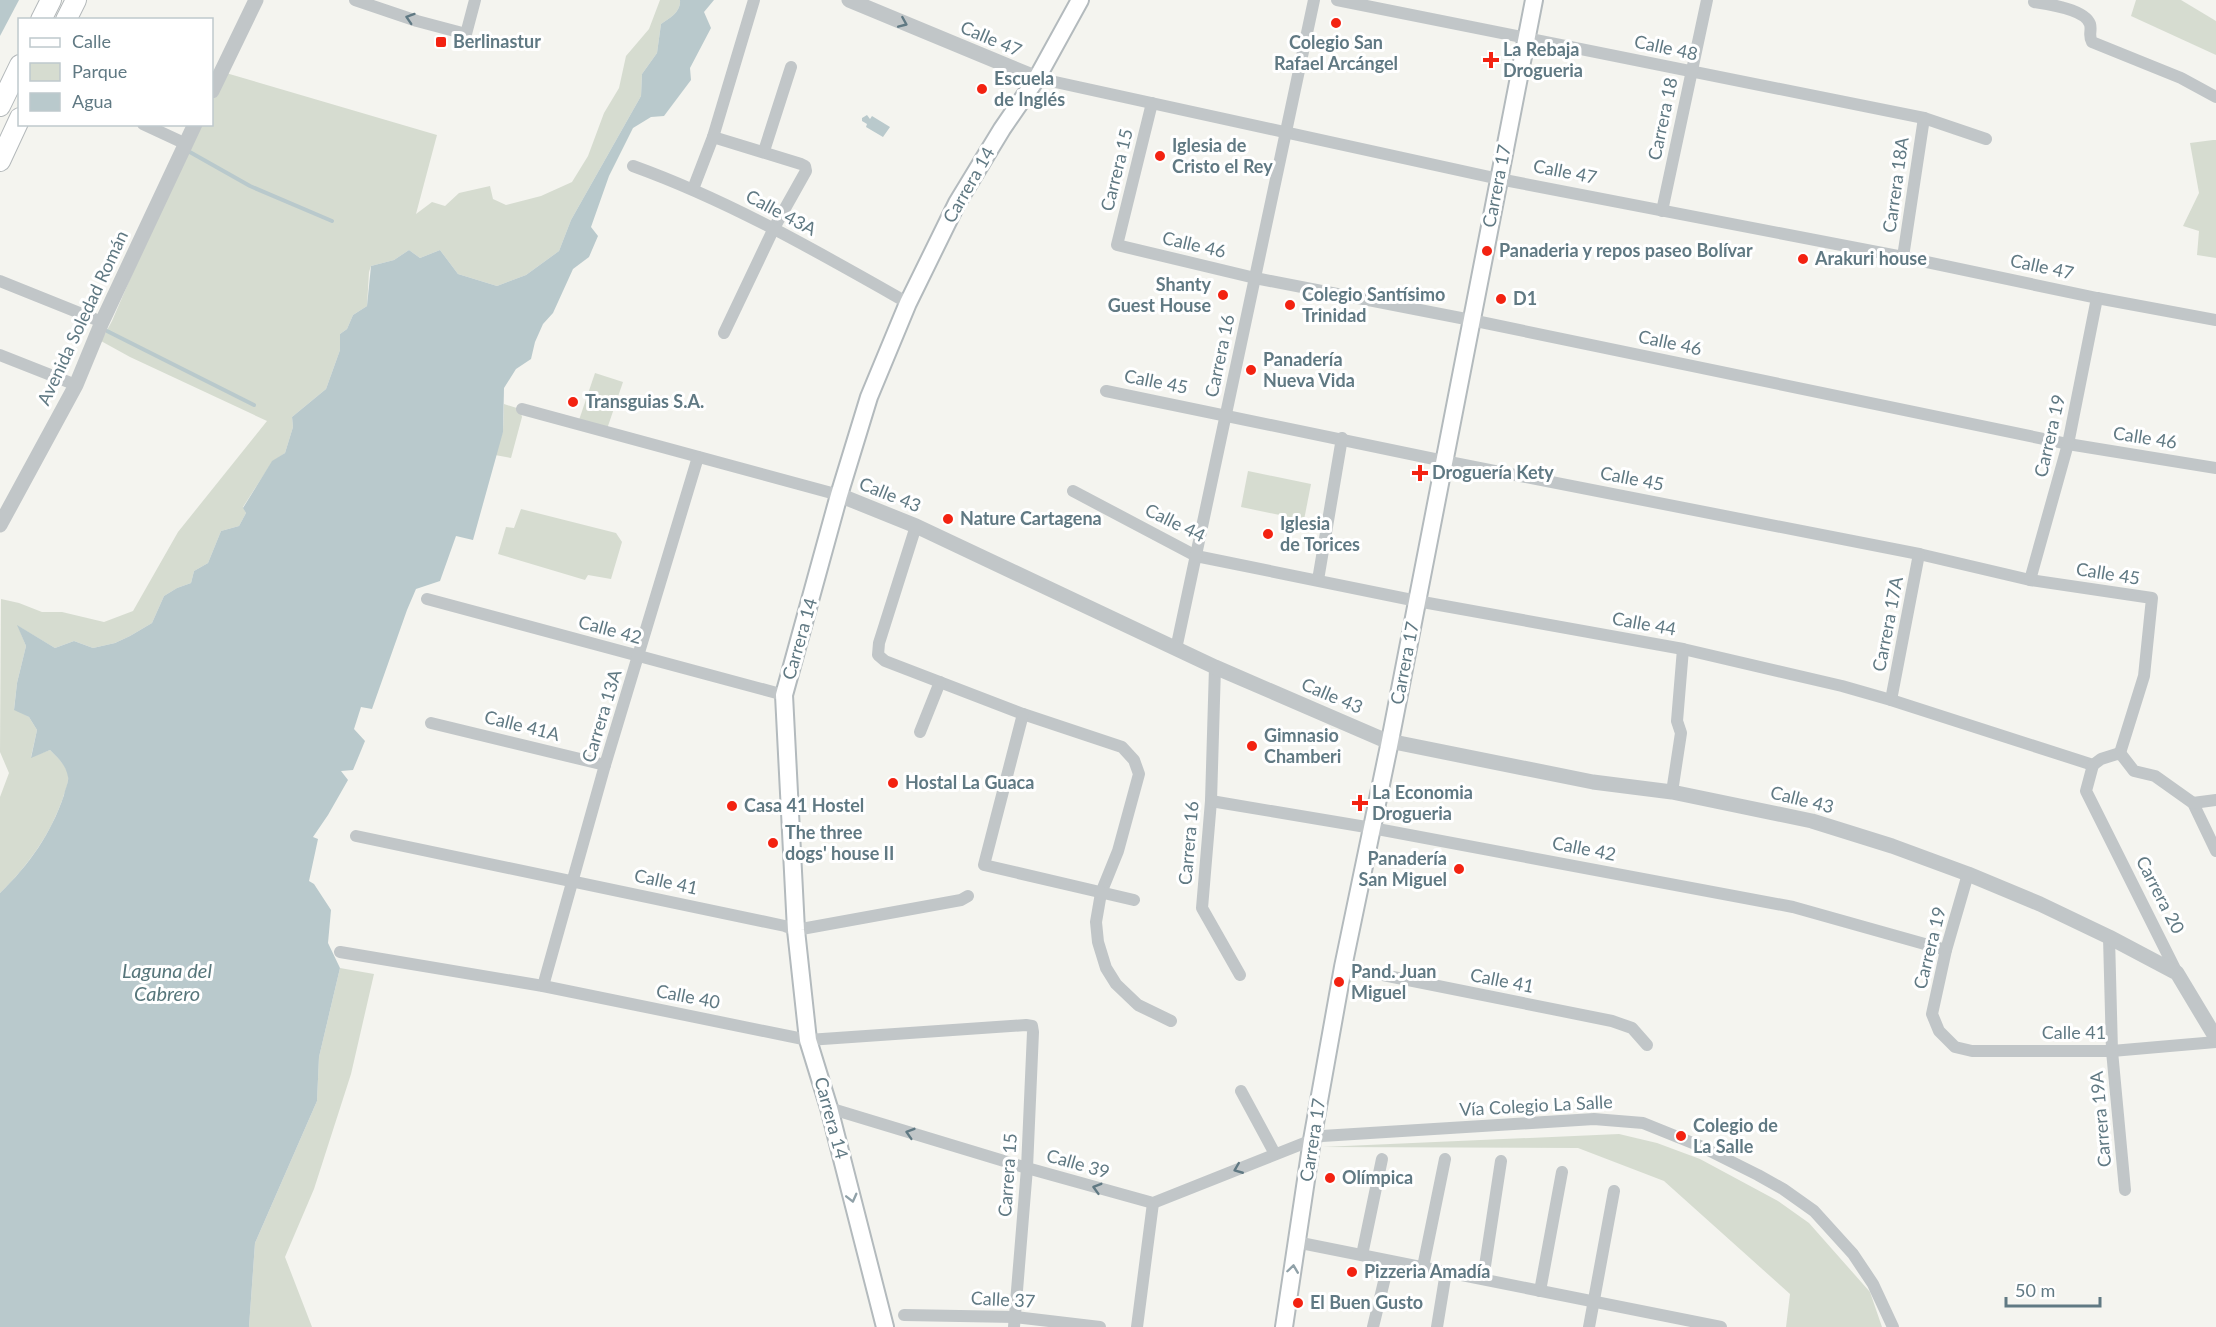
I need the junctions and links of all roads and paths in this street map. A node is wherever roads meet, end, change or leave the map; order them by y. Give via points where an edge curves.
1 (51, 0) edge
2 (76, 0) edge
3 (256, 0) edge
4 (355, 0) edge
5 (475, 0) edge
6 (754, 0) edge
7 (849, 0) edge
8 (1080, 0) edge
9 (1314, 0) edge
10 (1337, 0) edge
11 (1534, 0) edge
12 (1707, 0) edge
13 (2034, 2) dead end
14 (42, 18) edge
15 (67, 18) edge
16 (1526, 37) junction
17 (791, 67) dead end
18 (18, 69) edge
19 (1691, 72) junction
20 (1037, 78) junction
21 (213, 89) edge
22 (2216, 97) edge
23 (1152, 103) junction
24 (0, 106) edge
25 (1924, 118) junction
26 (18, 122) edge
27 (147, 126) edge
28 (194, 126) edge
29 (1286, 132) junction
30 (713, 137) junction
31 (1986, 139) dead end
32 (186, 144) junction
33 (764, 151) junction
34 (0, 161) edge
35 (633, 166) dead end
36 (1498, 178) junction
37 (693, 189) junction
38 (1662, 211) junction
39 (774, 228) junction
40 (1117, 245) joint
41 (1904, 257) junction
42 (1255, 278) junction
43 (0, 281) edge
44 (2097, 298) junction
45 (908, 303) junction
46 (1471, 320) junction
47 (2216, 320) edge
48 (102, 322) junction
49 (724, 333) dead end
50 (0, 355) edge
51 (76, 386) junction
52 (1106, 391) dead end
53 (522, 409) dead end
54 (1226, 414) junction
55 (1342, 438) junction
56 (2068, 444) junction
57 (698, 457) junction
58 (1444, 461) junction
59 (2216, 468) edge
60 (1073, 491) dead end
61 (839, 495) junction
62 (0, 525) edge
63 (916, 526) junction
64 (1920, 554) junction
65 (1196, 556) junction
66 (1318, 580) junction
67 (2030, 580) junction
68 (427, 599) dead end
69 (1417, 601) junction
70 (1176, 649) junction
71 (1683, 649) junction
72 (639, 657) junction
73 (1215, 667) junction
74 (940, 682) junction
75 (784, 695) junction
76 (1891, 700) junction
77 (1023, 714) junction
78 (431, 723) dead end
79 (920, 732) dead end
80 (1390, 741) junction
81 (2120, 753) junction
82 (605, 765) junction
83 (2093, 765) junction
84 (1672, 792) junction
85 (2216, 800) edge
86 (1211, 801) junction
87 (2193, 803) junction
88 (1372, 828) junction
89 (356, 836) dead end
90 (2216, 851) edge
91 (1968, 874) junction
92 (573, 880) junction
93 (1101, 892) junction
94 (968, 896) dead end
95 (1134, 900) dead end
96 (796, 930) junction
97 (2109, 937) junction
98 (1946, 950) junction
99 (340, 952) dead end
100 (1343, 967) junction
101 (2177, 973) junction
102 (1240, 975) dead end
103 (543, 986) junction
104 (1171, 1021) dead end
105 (1032, 1026) joint
106 (1939, 1031) joint
107 (808, 1040) junction
108 (2216, 1040) edge
109 (1647, 1045) dead end
110 (2112, 1051) junction
111 (1241, 1090) dead end
112 (829, 1108) junction
113 (1312, 1140) junction
114 (1275, 1154) junction
115 (1382, 1159) dead end
116 (1445, 1159) dead end
117 (1501, 1161) dead end
118 (1027, 1168) junction
119 (1562, 1173) dead end
120 (2125, 1190) dead end
121 (1614, 1191) dead end
122 (1153, 1203) junction
123 (1296, 1242) junction
124 (1362, 1255) junction
125 (1389, 1261) junction
126 (1423, 1267) junction
127 (1446, 1272) junction
128 (1483, 1279) junction
129 (1540, 1291) junction
130 (1593, 1301) junction
131 (904, 1315) dead end
132 (1014, 1322) edge
133 (885, 1327) edge
134 (1100, 1327) edge
135 (1137, 1327) edge
136 (1284, 1327) edge
137 (1373, 1327) edge
138 (1437, 1327) edge
139 (1589, 1327) edge
140 (1721, 1327) edge
141 (1893, 1327) edge

1 - 14 highway
2 - 15 highway
3 - 21 street
5 -> 4 street via 466,34
6 - 30 street
7 -> 20 street, Calle 47
8 - 20 main road, Carrera 14
9 - 29 street, Carrera 16
10 - 16 street, Calle 48
11 - 16 main road, Carrera 17
12 - 19 street, Carrera 18
13 - 22 street via 2071,10 2090,23 2092,42 2181,78
16 - 19 street, Calle 48
16 - 36 main road, Carrera 17
17 - 33 street
18 - 24 highway
19 - 25 street, Calle 48
19 - 38 street, Carrera 18
20 - 23 street, Calle 47
20 - 45 main road, Carrera 14 via 957,203
23 - 29 street, Calle 47
23 - 40 street, Carrera 15
25 - 31 street, Calle 48
25 - 41 street, Carrera 18A
26 - 34 highway
27 - 32 street
28 - 32 street, Avenida Soledad Román
29 - 36 street, Calle 47
29 - 42 street, Carrera 16
30 - 33 street
30 - 37 street
32 - 48 street, Avenida Soledad Román
33 - 39 street via 805,166 806,171
35 - 37 street, Calle 43A
36 - 38 street, Calle 47
36 - 46 main road, Carrera 17
37 - 39 street, Calle 43A
38 - 41 street, Calle 47
39 - 45 street, Calle 43A
39 - 49 street
40 - 42 street, Calle 46
41 - 44 street, Calle 47
42 - 46 street, Calle 46
42 - 54 street, Carrera 16
43 - 48 street
44 - 47 street, Calle 47
44 - 56 street, Carrera 19
45 - 61 main road, Carrera 14 via 870,397
46 - 56 street, Calle 46
46 - 58 main road, Carrera 17
48 - 51 street, Avenida Soledad Román
50 - 51 street
51 - 62 street, Avenida Soledad Román
52 - 54 street, Calle 45
53 - 57 street, Calle 43
54 - 55 street, Calle 45
54 - 65 street, Carrera 16
55 - 58 street, Calle 45
55 - 66 street
56 - 59 street, Calle 46
56 - 67 street, Carrera 19
57 - 61 street, Calle 43
57 - 72 street, Carrera 13A
58 - 64 street, Calle 45
58 - 69 main road, Carrera 17
60 - 65 street, Calle 44
61 - 63 street, Calle 43
61 - 75 main road, Carrera 14
63 - 70 street, Calle 43
63 - 74 street via 878,655
64 - 67 street, Calle 45
64 - 76 street, Carrera 17A
65 - 66 street, Calle 44
65 - 70 street, Carrera 16
66 - 69 street, Calle 44
67 - 81 street, Calle 45 via 2152,598 2144,676
68 - 72 street, Calle 42
69 - 71 street, Calle 44
69 - 80 main road, Carrera 17
70 - 73 street, Calle 43
71 - 76 street, Calle 44
71 - 84 street via 1677,721 1681,733
72 - 75 street, Calle 42
72 - 82 street, Carrera 13A
73 - 80 street, Calle 43
73 - 86 street, Carrera 16
74 - 77 street
74 - 79 street
75 - 96 main road, Carrera 14
76 - 83 street, Calle 44
77 - 93 street via 1122,747 1134,760 1138,774 1135,793
77 - 93 street via 984,865
78 - 82 street, Calle 41A
80 - 84 street, Calle 43 via 1593,782
80 - 88 main road, Carrera 17
81 - 83 street
81 - 87 street via 2134,771 2155,776
82 - 92 street, Carrera 13A
83 - 101 street, Carrera 20 via 2086,791
84 - 91 street, Calle 43 via 1812,821
85 - 87 street
86 - 88 street, Calle 42
86 - 102 street, Carrera 16 via 1202,908
87 - 90 street
88 - 98 street, Calle 42 via 1793,907
88 - 100 main road, Carrera 17
89 - 92 street, Calle 41
91 - 97 street, Calle 43
91 - 98 street, Carrera 19
92 - 96 street, Calle 41
92 - 103 street, Carrera 13A
93 - 95 street
93 - 104 street via 1096,922 1106,968 1138,1005
94 - 96 street, Calle 41
96 - 107 main road, Carrera 14
97 - 101 street, Calle 43
97 - 110 street, Carrera 19A
98 - 106 street, Carrera 19 via 1932,1014
99 - 103 street, Calle 40
100 - 109 street, Calle 41 via 1612,1021 1632,1028
100 - 113 main road, Carrera 17
101 - 108 street, Carrera 20
103 - 107 street, Calle 40
105 - 107 street, Calle 40
105 - 118 street, Carrera 15
106 - 110 street, Calle 41 via 1955,1047 1972,1051
107 - 112 main road, Carrera 14
108 - 110 street, Calle 41
110 - 120 street, Carrera 19A
111 - 114 street
118 -> 112 street, Calle 39
112 -> 133 main road, Carrera 14
113 - 114 street
113 - 123 main road, Carrera 17
113 - 141 street, Vía Colegio La Salle via 1340,1134 1594,1119 1643,1123 1758,1175 1814,1211 1853,1254 1873,1284
114 -> 122 street
115 - 124 street
116 - 126 street
117 - 128 street
122 -> 118 street, Calle 39
118 - 132 street, Carrera 15
119 - 129 street
121 - 130 street
122 - 135 street
123 - 124 street
136 -> 123 main road, Carrera 17
124 - 125 street
125 - 126 street
125 - 137 street
126 - 127 street
127 - 128 street
127 - 138 street
128 - 129 street
129 - 130 street
130 - 139 street
130 - 140 street
131 - 132 street, Calle 37
132 - 134 street, Calle 37

